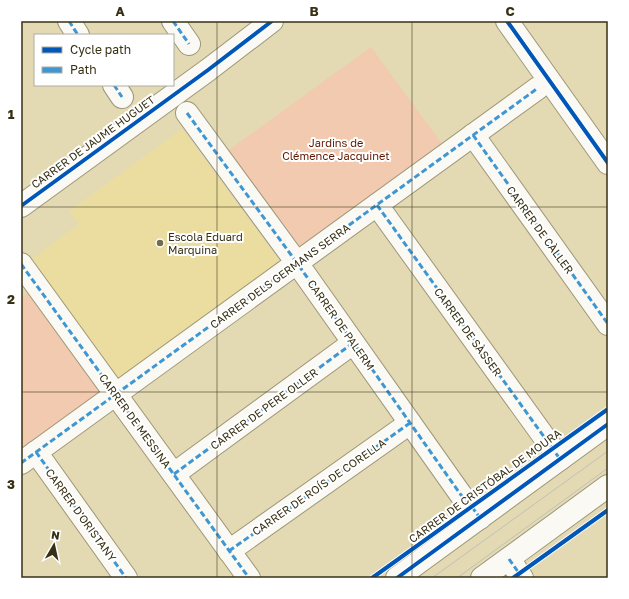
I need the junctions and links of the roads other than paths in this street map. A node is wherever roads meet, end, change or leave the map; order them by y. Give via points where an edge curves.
1 (68, 21) edge
2 (173, 21) edge
3 (272, 21) edge
4 (507, 21) edge
5 (77, 34) edge
6 (189, 44) dead end
7 (538, 88) dead end
8 (187, 113) dead end
9 (473, 135) junction
10 (608, 163) edge
11 (377, 205) junction
12 (21, 206) edge
13 (297, 263) junction
14 (21, 264) edge
15 (608, 324) edge
16 (353, 343) junction
17 (116, 394) junction
18 (410, 423) junction
19 (608, 424) edge
20 (28, 457) edge
21 (560, 459) junction
22 (174, 474) junction
23 (608, 486) edge
24 (480, 518) junction
25 (229, 551) junction
26 (509, 559) junction
27 (126, 578) edge
28 (249, 578) edge
29 (397, 578) edge
30 (482, 578) edge
31 (522, 578) edge

1 - 5 street
2 - 6 street
3 - 12 street, CARRER DE JAUME HUGUET
4 - 10 street
7 - 9 street, CARRER DELS GERMANS SERRA
8 - 13 street, CARRER DE PALERM
9 - 11 street, CARRER DELS GERMANS SERRA
9 - 15 street, CARRER DE CÀLLER
11 - 13 street, CARRER DELS GERMANS SERRA
11 - 21 street, CARRER DE SÀSSER
13 - 16 street, CARRER DE PALERM
13 - 17 street, CARRER DELS GERMANS SERRA
14 - 17 street, CARRER DE MESSINA
16 - 18 street, CARRER DE PALERM
16 - 22 street, CARRER DE PERE OLLER
17 - 20 street, CARRER DELS GERMANS SERRA
17 - 22 street, CARRER DE MESSINA
18 - 24 street, CARRER DE PALERM via 461,496
18 - 25 street, CARRER DE ROÍS DE CORELLA
19 - 21 street
20 - 27 street, CARRER D'ORISTANY
21 - 24 street
22 - 25 street, CARRER DE MESSINA
23 - 26 street
24 - 29 street
25 - 28 street, CARRER DE MESSINA
26 - 30 street
26 - 31 street

